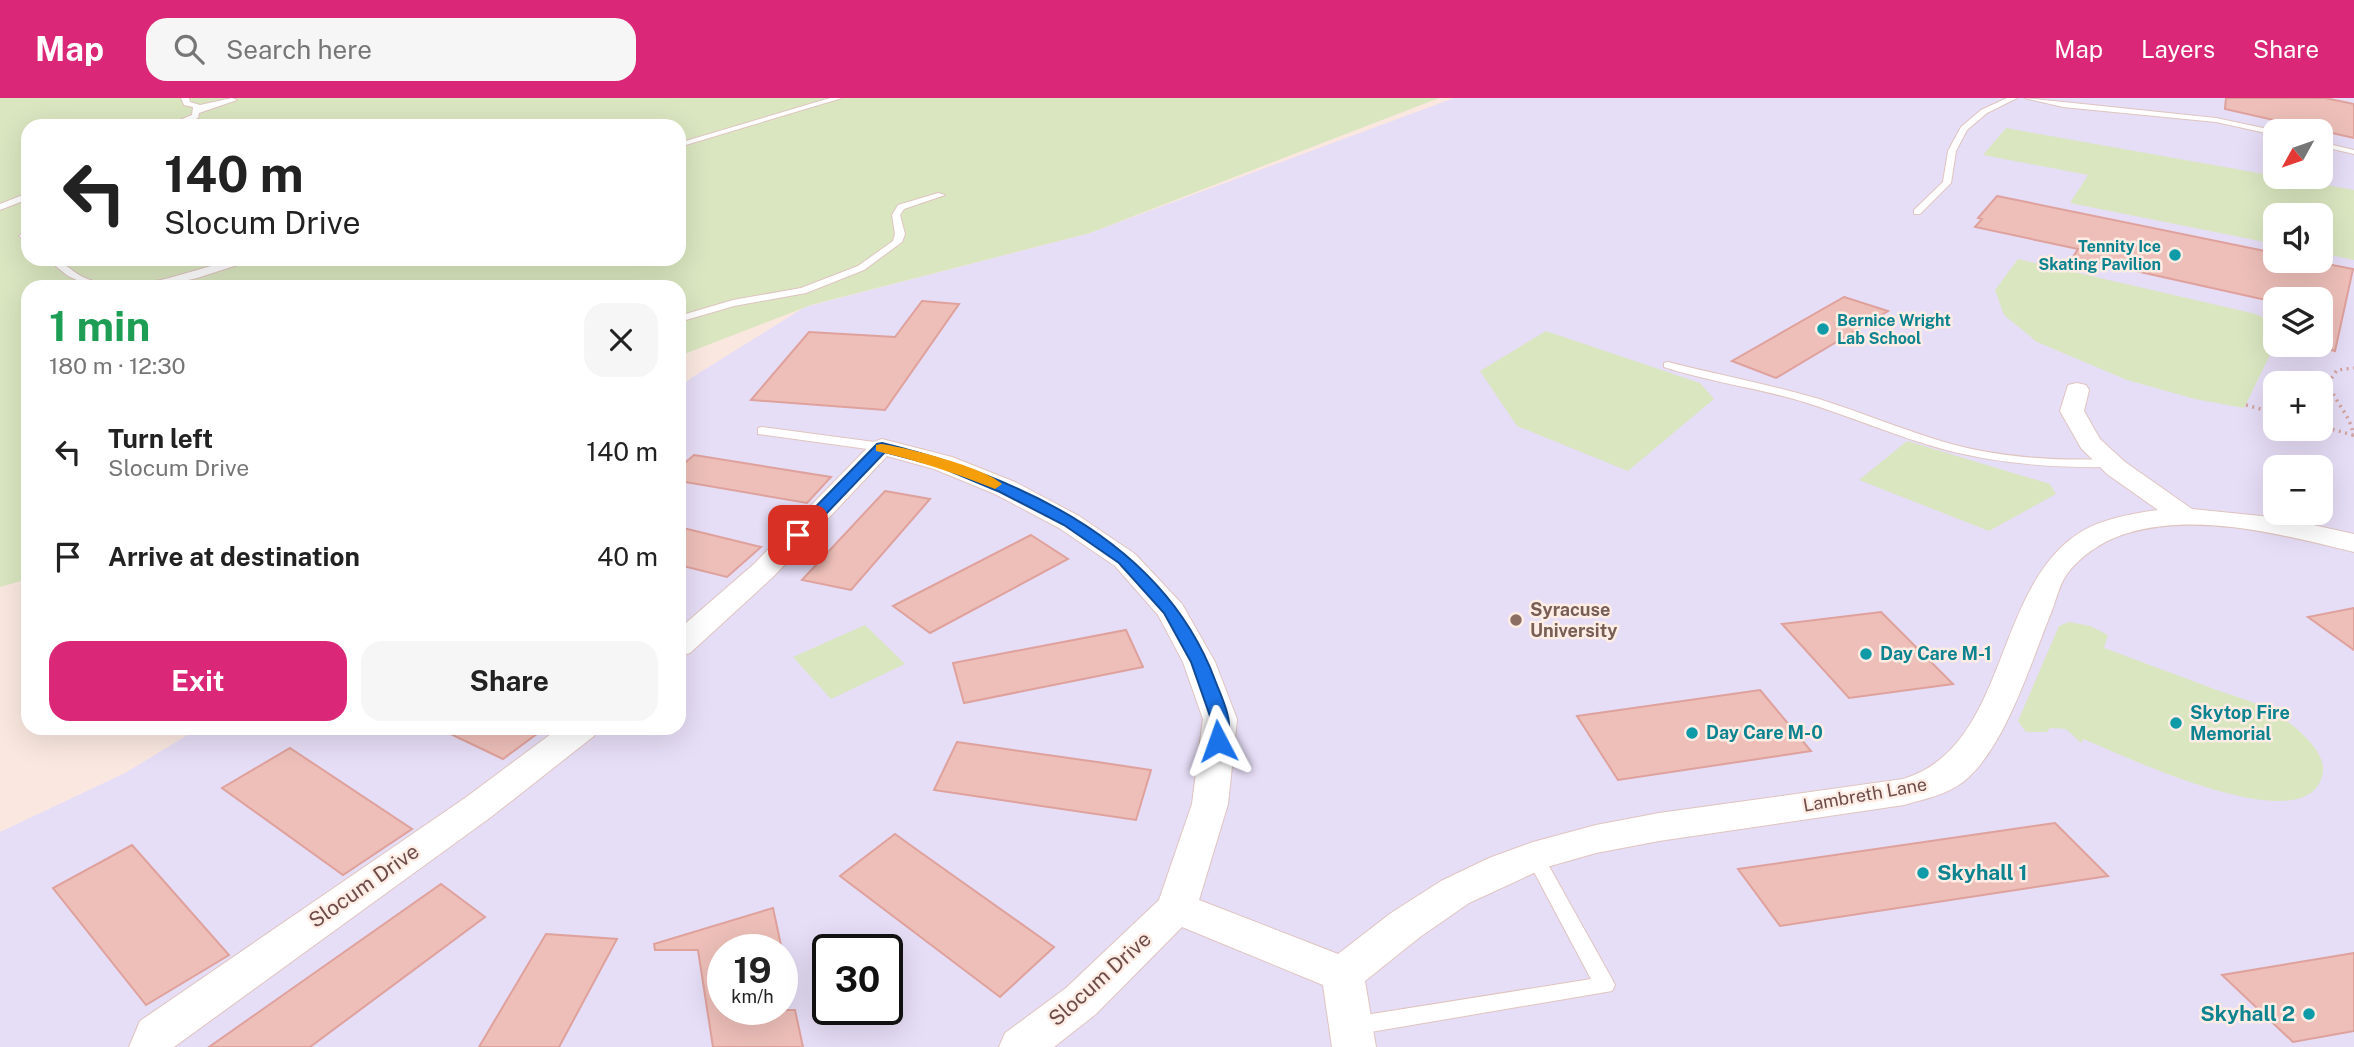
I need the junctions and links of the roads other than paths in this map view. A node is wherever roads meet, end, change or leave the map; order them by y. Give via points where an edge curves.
1 (185, 98) edge
2 (838, 98) edge
3 (2013, 98) edge
4 (2029, 98) edge
5 (187, 119) edge
6 (2263, 131) edge
7 (686, 143) edge
8 (2333, 147) edge
9 (2354, 152) edge
10 (941, 195) dead end
11 (21, 200) edge
12 (0, 207) edge
13 (1917, 212) dead end
14 (63, 266) edge
15 (224, 266) edge
16 (181, 277) junction
17 (85, 280) edge
18 (167, 280) edge
19 (176, 280) edge
20 (686, 317) edge
21 (1668, 365) dead end
22 (2077, 390) dead end
23 (762, 431) dead end
24 (882, 447) junction
25 (2111, 463) junction
26 (2186, 517) junction
27 (2354, 544) edge
28 (686, 640) edge
29 (573, 735) edge
30 (1534, 855) junction
31 (1176, 908) junction
32 (1343, 974) junction
33 (1353, 1037) edge
34 (150, 1047) edge
35 (1021, 1047) edge

1 - 5 lane via 197,109
2 - 7 lane
3 - 13 lane via 1971,118 1957,134 1948,160 1947,183
4 - 6 lane via 2216,120
8 - 9 lane
10 - 20 lane via 901,206 897,242 861,268 803,291
11 - 12 lane
14 - 17 lane
15 - 16 lane
16 - 18 lane
16 - 19 lane
21 - 25 lane via 1787,393 1972,453 2018,460
22 - 25 street via 2072,411 2090,443
23 - 24 lane
24 - 28 street via 764,570
24 - 31 street, Slocum Drive via 968,473 1069,522 1125,560 1171,611 1199,662 1220,719 1210,804
25 - 26 street
26 - 27 street, Lambreth Lane via 2277,526
26 - 30 street, Lambreth Lane via 2156,518 2117,528 2079,545 2055,569 1983,734 1959,766 1938,782 1904,792 1660,826
29 - 34 street, Slocum Drive via 382,876 243,969 156,1035
30 - 32 street, Lambreth Lane via 1423,911
30 - 33 lane via 1605,985
31 - 32 street
31 - 35 street, Slocum Drive via 1081,1001
32 - 33 street

